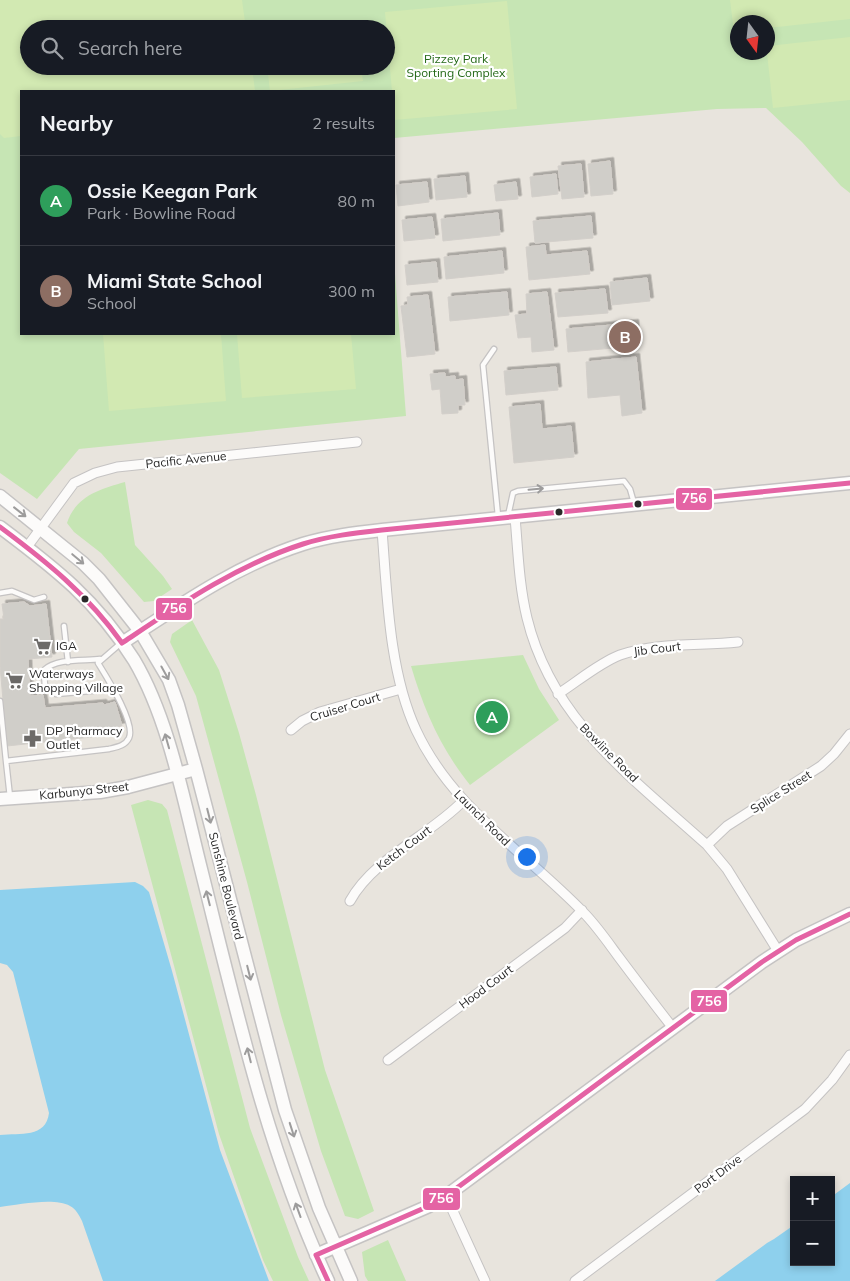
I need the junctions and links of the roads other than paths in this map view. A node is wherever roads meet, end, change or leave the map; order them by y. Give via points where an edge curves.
1 (494, 349) dead end
2 (357, 442) dead end
3 (850, 483) edge
4 (0, 496) edge
5 (634, 504) junction
6 (507, 518) junction
7 (0, 527) edge
8 (41, 528) junction
9 (382, 530) junction
10 (27, 547) junction
11 (0, 593) edge
12 (44, 597) dead end
13 (64, 626) dead end
14 (140, 631) junction
15 (738, 642) dead end
16 (122, 643) junction
17 (99, 661) junction
18 (68, 662) junction
19 (114, 689) junction
20 (402, 689) junction
21 (558, 694) junction
22 (0, 701) edge
23 (291, 730) dead end
24 (850, 734) edge
25 (6, 761) junction
26 (196, 769) junction
27 (176, 775) junction
28 (5, 798) edge
29 (463, 801) junction
30 (707, 845) junction
31 (350, 901) dead end
32 (582, 910) junction
33 (850, 914) edge
34 (778, 951) junction
35 (673, 1028) junction
36 (850, 1056) edge
37 (388, 1060) dead end
38 (446, 1196) junction
39 (335, 1247) junction
40 (316, 1255) junction
41 (328, 1281) edge
42 (351, 1281) edge
43 (486, 1281) edge
44 (575, 1281) edge

1 - 6 lane via 483,365
2 - 8 street, Pacific Avenue via 117,467 74,483
3 - 5 main road
4 -> 8 main road
5 - 6 main road
6 -> 5 lane via 513,493 518,491 624,481
6 - 9 main road
6 - 21 street, Bowline Road via 527,618 539,657
7 - 10 main road
8 - 10 street, Pacific Avenue
8 -> 14 main road, Sunshine Boulevard via 99,579
9 - 14 main road via 327,538 258,561 216,582
9 - 20 street, Launch Road via 392,642
10 - 16 main road, Sunshine Boulevard via 81,592
11 - 12 lane via 12,591 34,600
13 - 18 lane
14 - 16 main road
14 -> 26 main road, Sunshine Boulevard via 169,680
15 - 21 street, Jib Court via 677,646 618,656
16 - 17 lane
27 -> 16 main road, Sunshine Boulevard via 161,718
17 - 18 lane
17 - 19 lane
18 - 19 lane via 56,663 44,670 45,687 50,692
19 - 25 lane via 131,734 124,744 109,749
20 - 23 street, Cruiser Court via 320,712
20 - 29 street, Launch Road via 426,750
21 - 30 street, Bowline Road via 600,747
22 - 25 lane
24 - 30 street, Splice Street via 821,766 727,826
25 - 28 lane
26 - 27 main road, Karbunya Street
26 -> 39 main road, Sunshine Boulevard via 285,1110
27 - 28 main road, Karbunya Street via 100,792
40 -> 27 main road, Sunshine Boulevard via 264,1115
29 - 31 street, Ketch Court via 374,870
29 - 32 street, Launch Road
30 - 34 street, Bowline Road via 727,869
32 - 35 street, Launch Road
32 - 37 street, Hood Court via 565,928
33 - 34 main road
34 - 35 main road
35 - 38 main road
36 - 44 street, Port Drive via 805,1109
38 - 39 main road
38 - 43 street
39 - 40 main road
39 - 42 main road, Sunshine Boulevard
40 - 41 main road, Sunshine Boulevard

